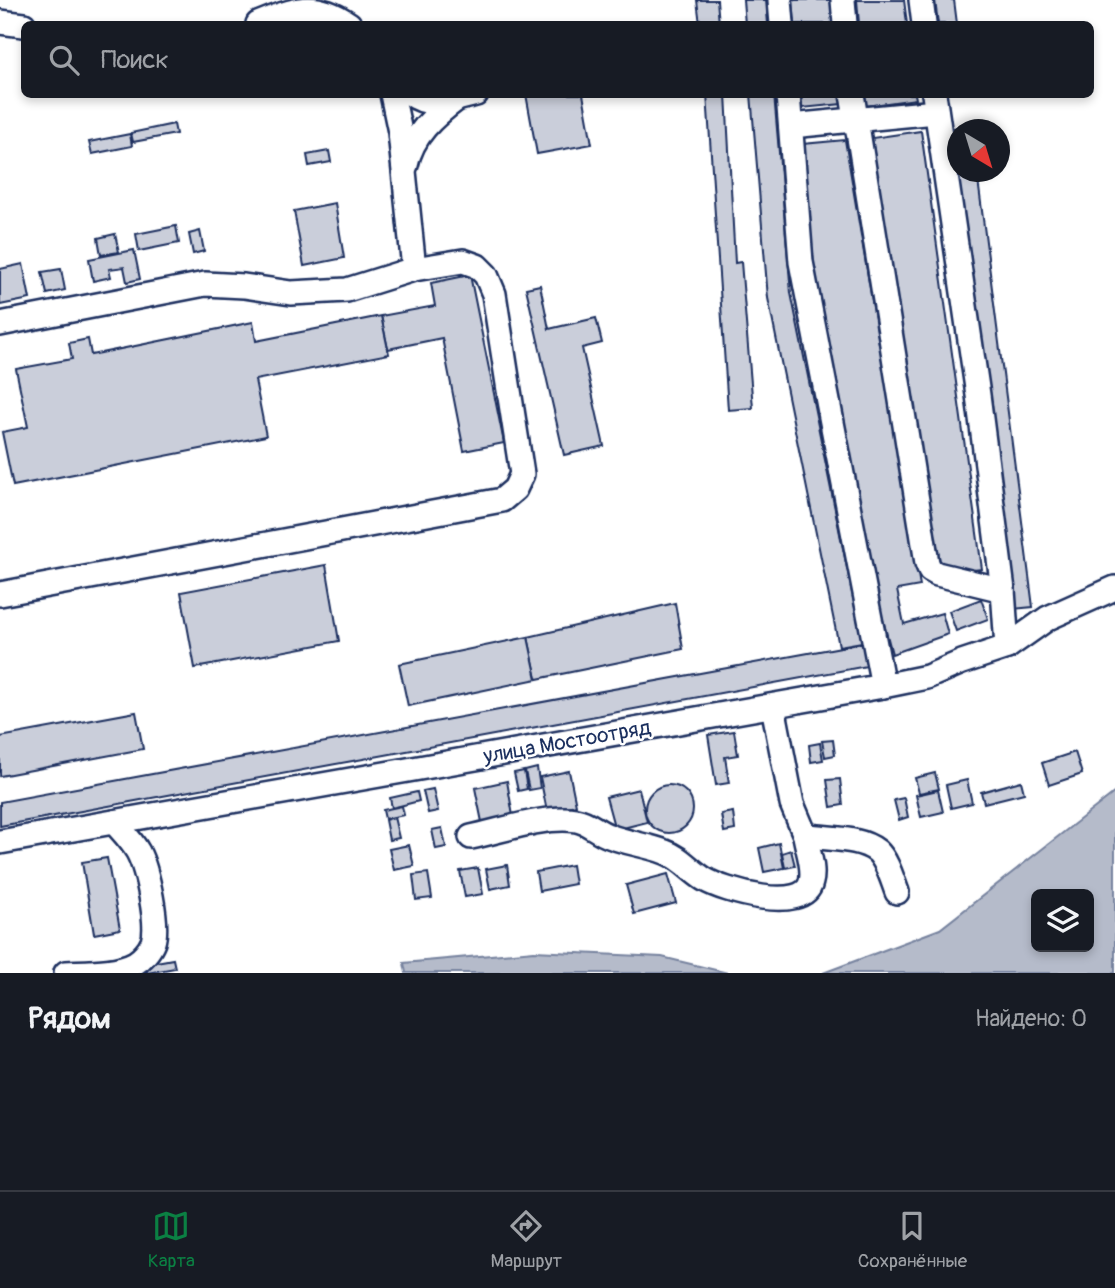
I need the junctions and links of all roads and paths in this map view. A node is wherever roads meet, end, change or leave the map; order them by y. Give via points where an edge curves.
1 (780, 0) edge
2 (843, 0) edge
3 (921, 0) edge
4 (265, 21) edge
5 (344, 21) edge
6 (782, 21) edge
7 (845, 21) edge
8 (924, 21) edge
9 (0, 22) edge
10 (21, 25) edge
11 (393, 98) edge
12 (415, 98) edge
13 (458, 98) edge
14 (464, 98) edge
15 (788, 98) edge
16 (852, 98) edge
17 (935, 103) edge
18 (854, 120) junction
19 (791, 126) junction
20 (404, 174) junction
21 (414, 269) junction
22 (0, 324) edge
23 (1115, 588) edge
24 (1003, 590) junction
25 (0, 594) edge
26 (1007, 647) junction
27 (883, 686) junction
28 (772, 706) junction
29 (114, 822) junction
30 (805, 835) junction
31 (471, 837) dead end
32 (0, 842) edge
33 (897, 892) dead end
34 (66, 973) edge

1 - 6 street
2 - 7 street
3 - 8 street
4 - 5 street via 315,8
9 - 10 street
11 - 20 street
12 - 13 street via 435,103
14 - 20 street via 434,116 417,137 408,152
15 - 19 street
16 - 18 street
17 - 18 street
17 - 24 street
18 - 19 street
18 - 24 street via 927,563 937,574
19 - 27 street via 802,262
20 - 21 street
21 - 22 street via 347,290 291,293 205,284
21 - 25 street via 463,261 486,275 494,294 522,474 515,489 502,500
23 - 26 street, улица Мостоотряд via 1048,618
24 - 26 street
26 - 27 street, улица Мостоотряд via 927,677
27 - 28 street, улица Мостоотряд
28 - 29 street, улица Мостоотряд
28 - 30 street via 792,804
29 - 32 street, улица Мостоотряд
29 - 34 street via 143,864 154,917 153,942 133,965
30 - 31 street via 811,883 805,893 789,899 724,889 667,852 605,835 586,822 550,820
30 - 33 street via 856,841 877,852

